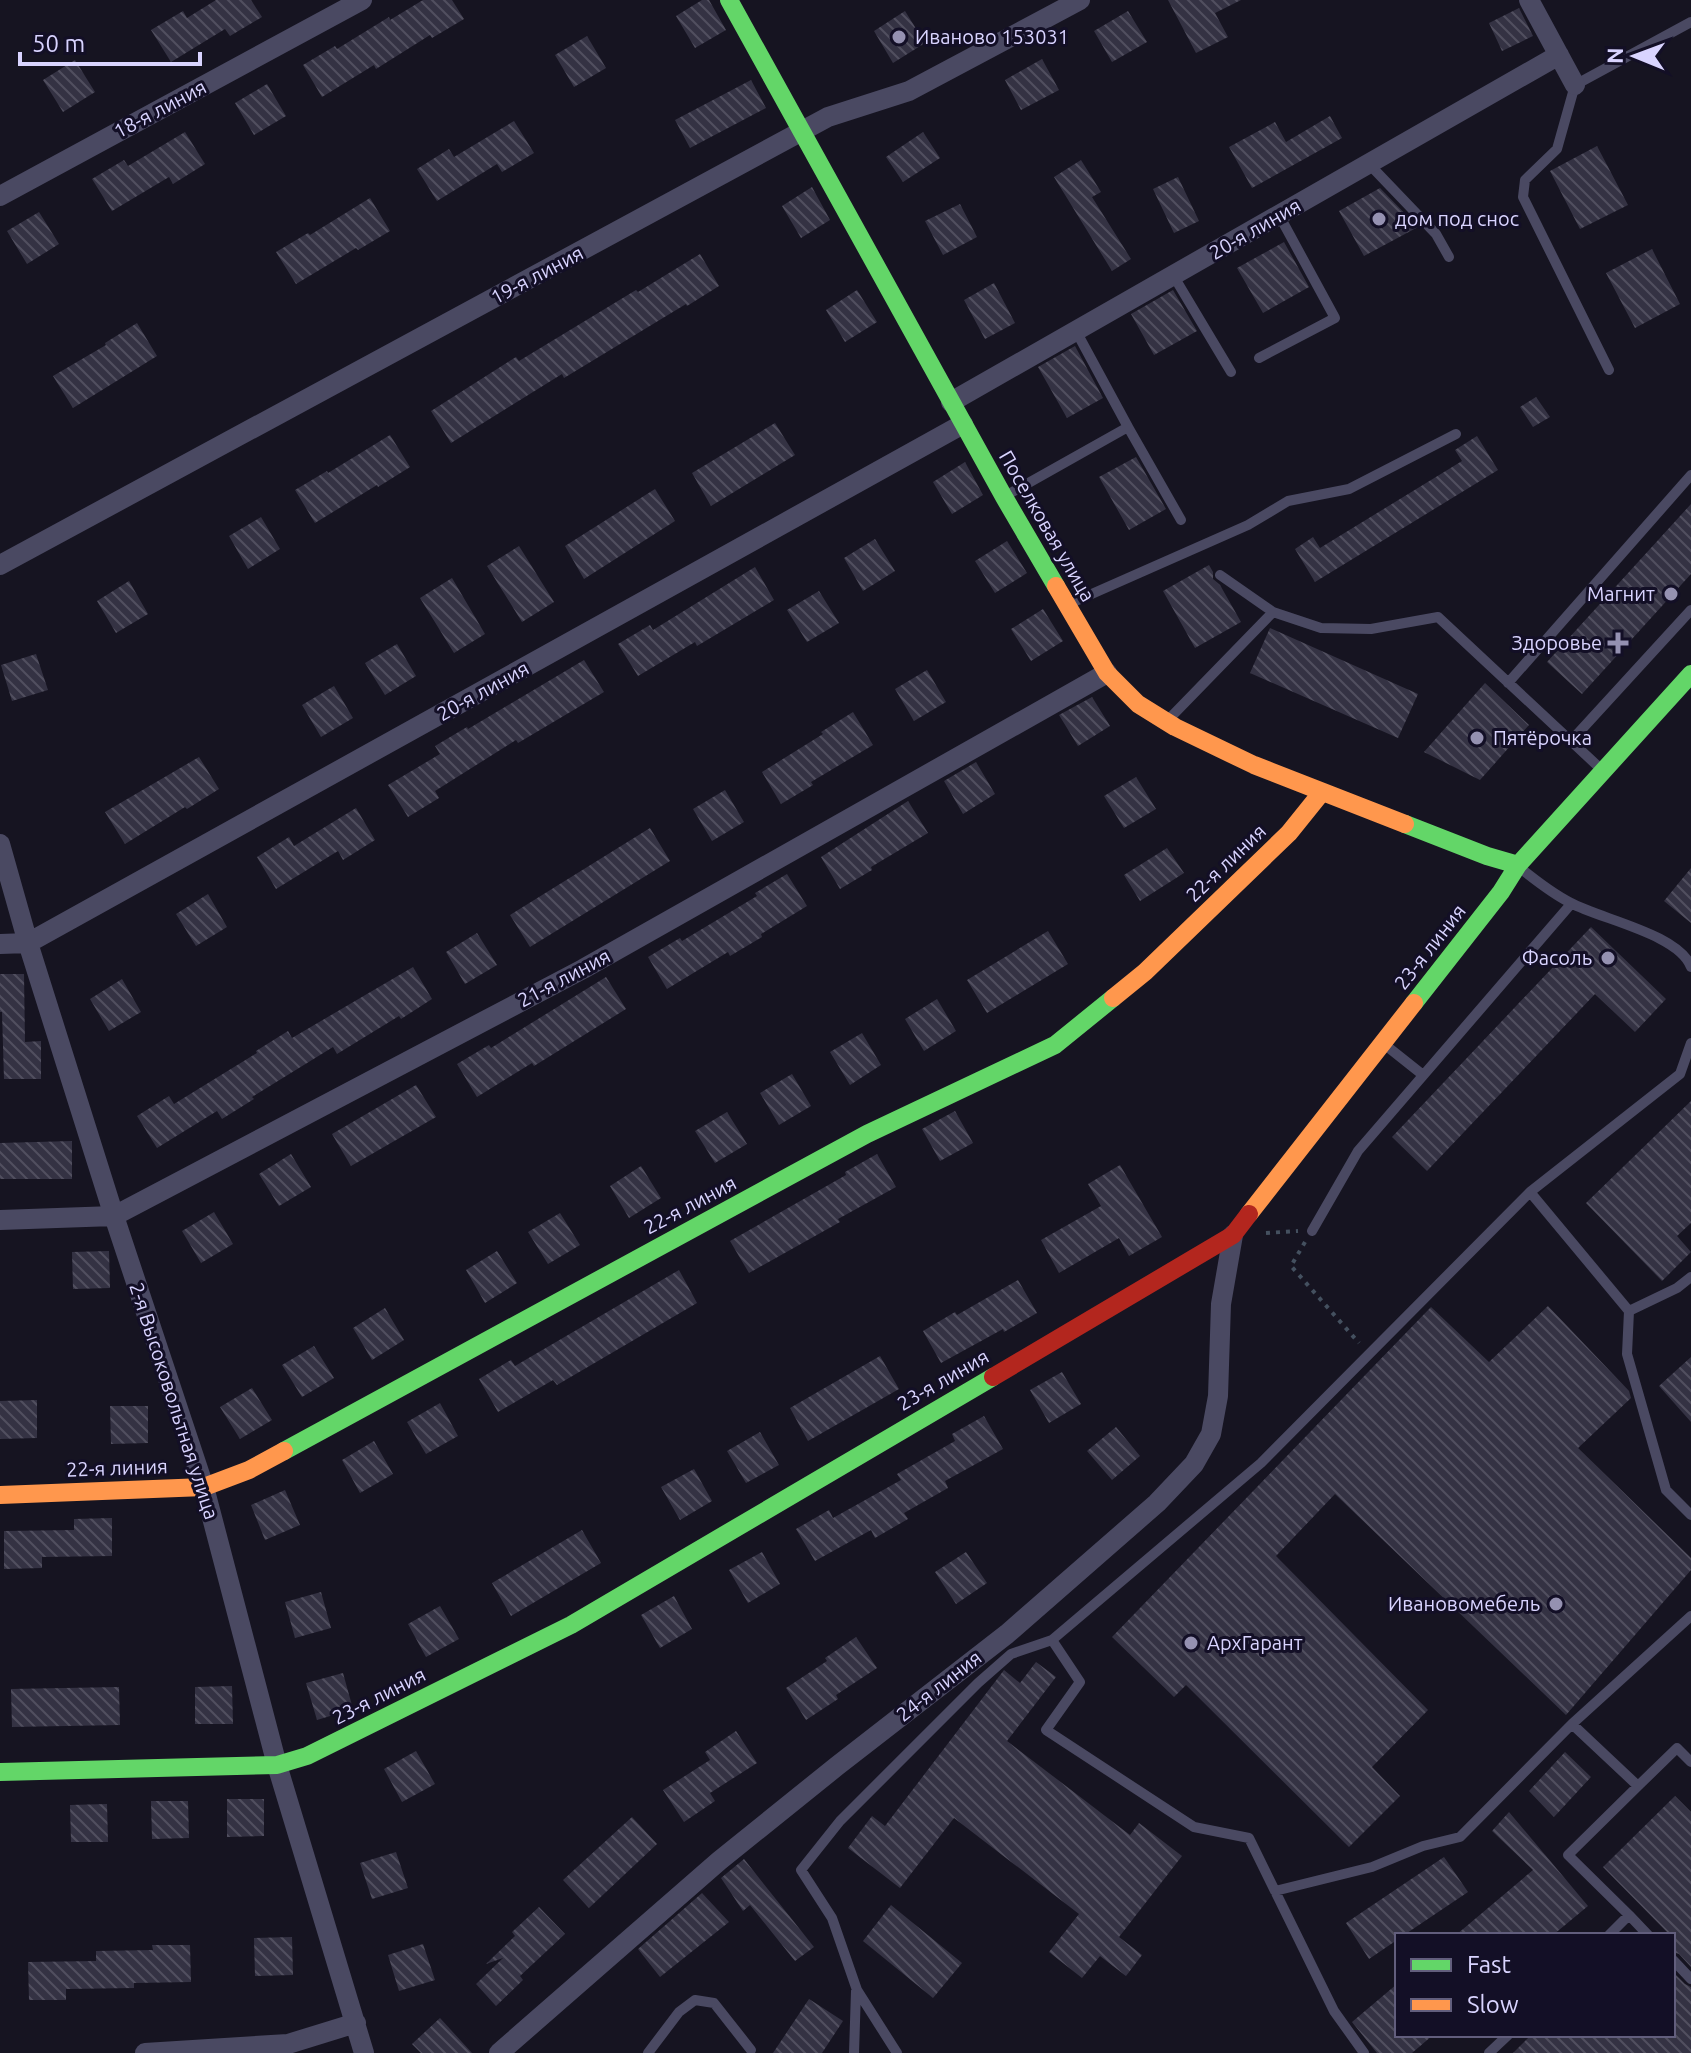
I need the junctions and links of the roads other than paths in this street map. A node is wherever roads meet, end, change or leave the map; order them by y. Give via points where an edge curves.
1 (362, 0) edge
2 (729, 0) edge
3 (1080, 0) edge
4 (1529, 0) edge
5 (1691, 22) edge
6 (1559, 55) junction
7 (1575, 85) junction
8 (801, 133) junction
9 (1369, 164) junction
10 (0, 196) edge
11 (1279, 215) junction
12 (1449, 257) dead end
13 (1173, 275) junction
14 (1076, 331) junction
15 (1259, 358) dead end
16 (1609, 370) dead end
17 (1231, 372) dead end
18 (951, 402) junction
19 (963, 424) junction
20 (1128, 427) junction
21 (1456, 434) dead end
22 (1691, 475) edge
23 (1004, 497) junction
24 (1181, 520) dead end
25 (0, 565) edge
26 (1220, 575) dead end
27 (1067, 605) junction
28 (1691, 610) edge
29 (1273, 612) junction
30 (1107, 673) junction
31 (1691, 674) edge
32 (1508, 683) junction
33 (1167, 721) junction
34 (1571, 741) junction
35 (1603, 771) junction
36 (1322, 792) junction
37 (0, 844) edge
38 (1518, 865) junction
39 (1571, 904) junction
40 (28, 943) junction
41 (0, 944) edge
42 (1691, 967) edge
43 (1384, 1043) junction
44 (1691, 1043) edge
45 (1423, 1075) junction
46 (1530, 1192) junction
47 (114, 1216) junction
48 (0, 1220) edge
49 (1312, 1231) road end
50 (1233, 1235) junction
51 (1691, 1277) edge
52 (1629, 1311) junction
53 (204, 1487) junction
54 (0, 1495) edge
55 (1691, 1515) edge
56 (1691, 1616) edge
57 (1052, 1640) junction
58 (1572, 1724) junction
59 (1691, 1762) edge
60 (277, 1765) junction
61 (0, 1772) edge
62 (1638, 1786) junction
63 (1275, 1891) junction
64 (1629, 1915) junction
65 (1611, 1933) edge
66 (1646, 1933) edge
67 (1675, 1962) edge
68 (1691, 1979) edge
69 (857, 1990) junction
70 (356, 2023) junction
71 (1506, 2037) edge
72 (751, 2050) dead end
73 (145, 2053) edge
74 (364, 2053) edge
75 (499, 2053) edge
76 (648, 2053) edge
77 (854, 2053) edge
78 (897, 2053) edge
79 (1364, 2053) edge
80 (1489, 2053) edge

1 - 10 street, 18-я линия
2 - 8 street, Поселковая улица
3 - 8 street, 19-я линия via 909,91 828,117
4 - 6 street
5 - 7 lane
6 - 7 street
6 - 9 street, 20-я линия
7 - 16 lane via 1557,149 1525,180 1523,197
8 - 18 street, Поселковая улица
8 - 25 street, 19-я линия
9 - 11 street, 20-я линия
9 - 12 lane via 1436,234
11 - 13 street, 20-я линия
11 - 15 lane via 1335,318
13 - 14 street, 20-я линия
13 - 17 lane
14 - 18 street, 20-я линия
14 - 20 lane
18 - 19 street, Поселковая улица
19 - 23 street, Поселковая улица
19 - 40 street, 20-я линия
20 - 23 lane
20 - 24 lane
21 - 27 lane via 1349,489 1288,501 1248,525
22 - 32 lane
23 - 27 street, Поселковая улица
26 - 29 lane
27 - 30 street, Поселковая улица
28 - 34 lane
29 - 32 lane via 1321,628 1371,629 1438,617
29 - 33 lane
30 - 33 street, Поселковая улица via 1138,704
30 - 47 street, 21-я линия via 583,969
31 - 35 street, 23-я линия
32 - 34 lane
33 - 36 street, Поселковая улица
34 - 35 lane
35 - 38 street, 23-я линия
36 - 38 street, Поселковая улица
36 - 53 street, 22-я линия via 1289,833 1145,972 1055,1045 867,1134 249,1470
37 - 40 street, 2-я Высоковольтная улица
38 - 39 lane
38 - 43 street, 23-я линия
39 - 42 lane via 1660,938
39 - 45 lane
40 - 41 street, 20-я линия
40 - 47 street, 2-я Высоковольтная улица
43 - 45 lane
43 - 50 street, 23-я линия
44 - 46 lane via 1680,1074
45 - 49 lane via 1358,1151
46 - 52 lane
46 - 57 lane via 1261,1463
47 - 48 street, 21-я линия
47 - 53 street, 2-я Высоковольтная улица
50 - 60 street, 23-я линия via 571,1625 307,1756
50 - 75 street, 24-я линия via 1221,1304 1218,1396 1211,1434 1194,1464 1007,1634 719,1861
51 - 52 lane
52 - 55 lane via 1627,1354 1666,1490
53 - 54 street, 22-я линия
53 - 60 street, 2-я Высоковольтная улица
56 - 58 lane
57 - 63 lane via 1080,1682 1046,1730 1194,1827 1249,1838
57 - 69 lane via 1011,1654 978,1683 840,1821 801,1870 832,1918
58 - 62 lane
58 - 63 lane via 1460,1837 1372,1867
59 - 62 lane via 1677,1748
60 - 61 street, 23-я линия
60 - 70 street, 2-я Высоковольтная улица
62 - 64 lane via 1568,1855
63 - 79 lane via 1334,2011
64 - 65 lane
64 - 66 lane
67 - 68 lane
69 - 77 lane
69 - 78 lane
70 - 73 street via 288,2044
70 - 74 street, 2-я Высоковольтная улица
71 - 80 lane
72 - 76 lane via 714,2003 695,2000 679,2012

